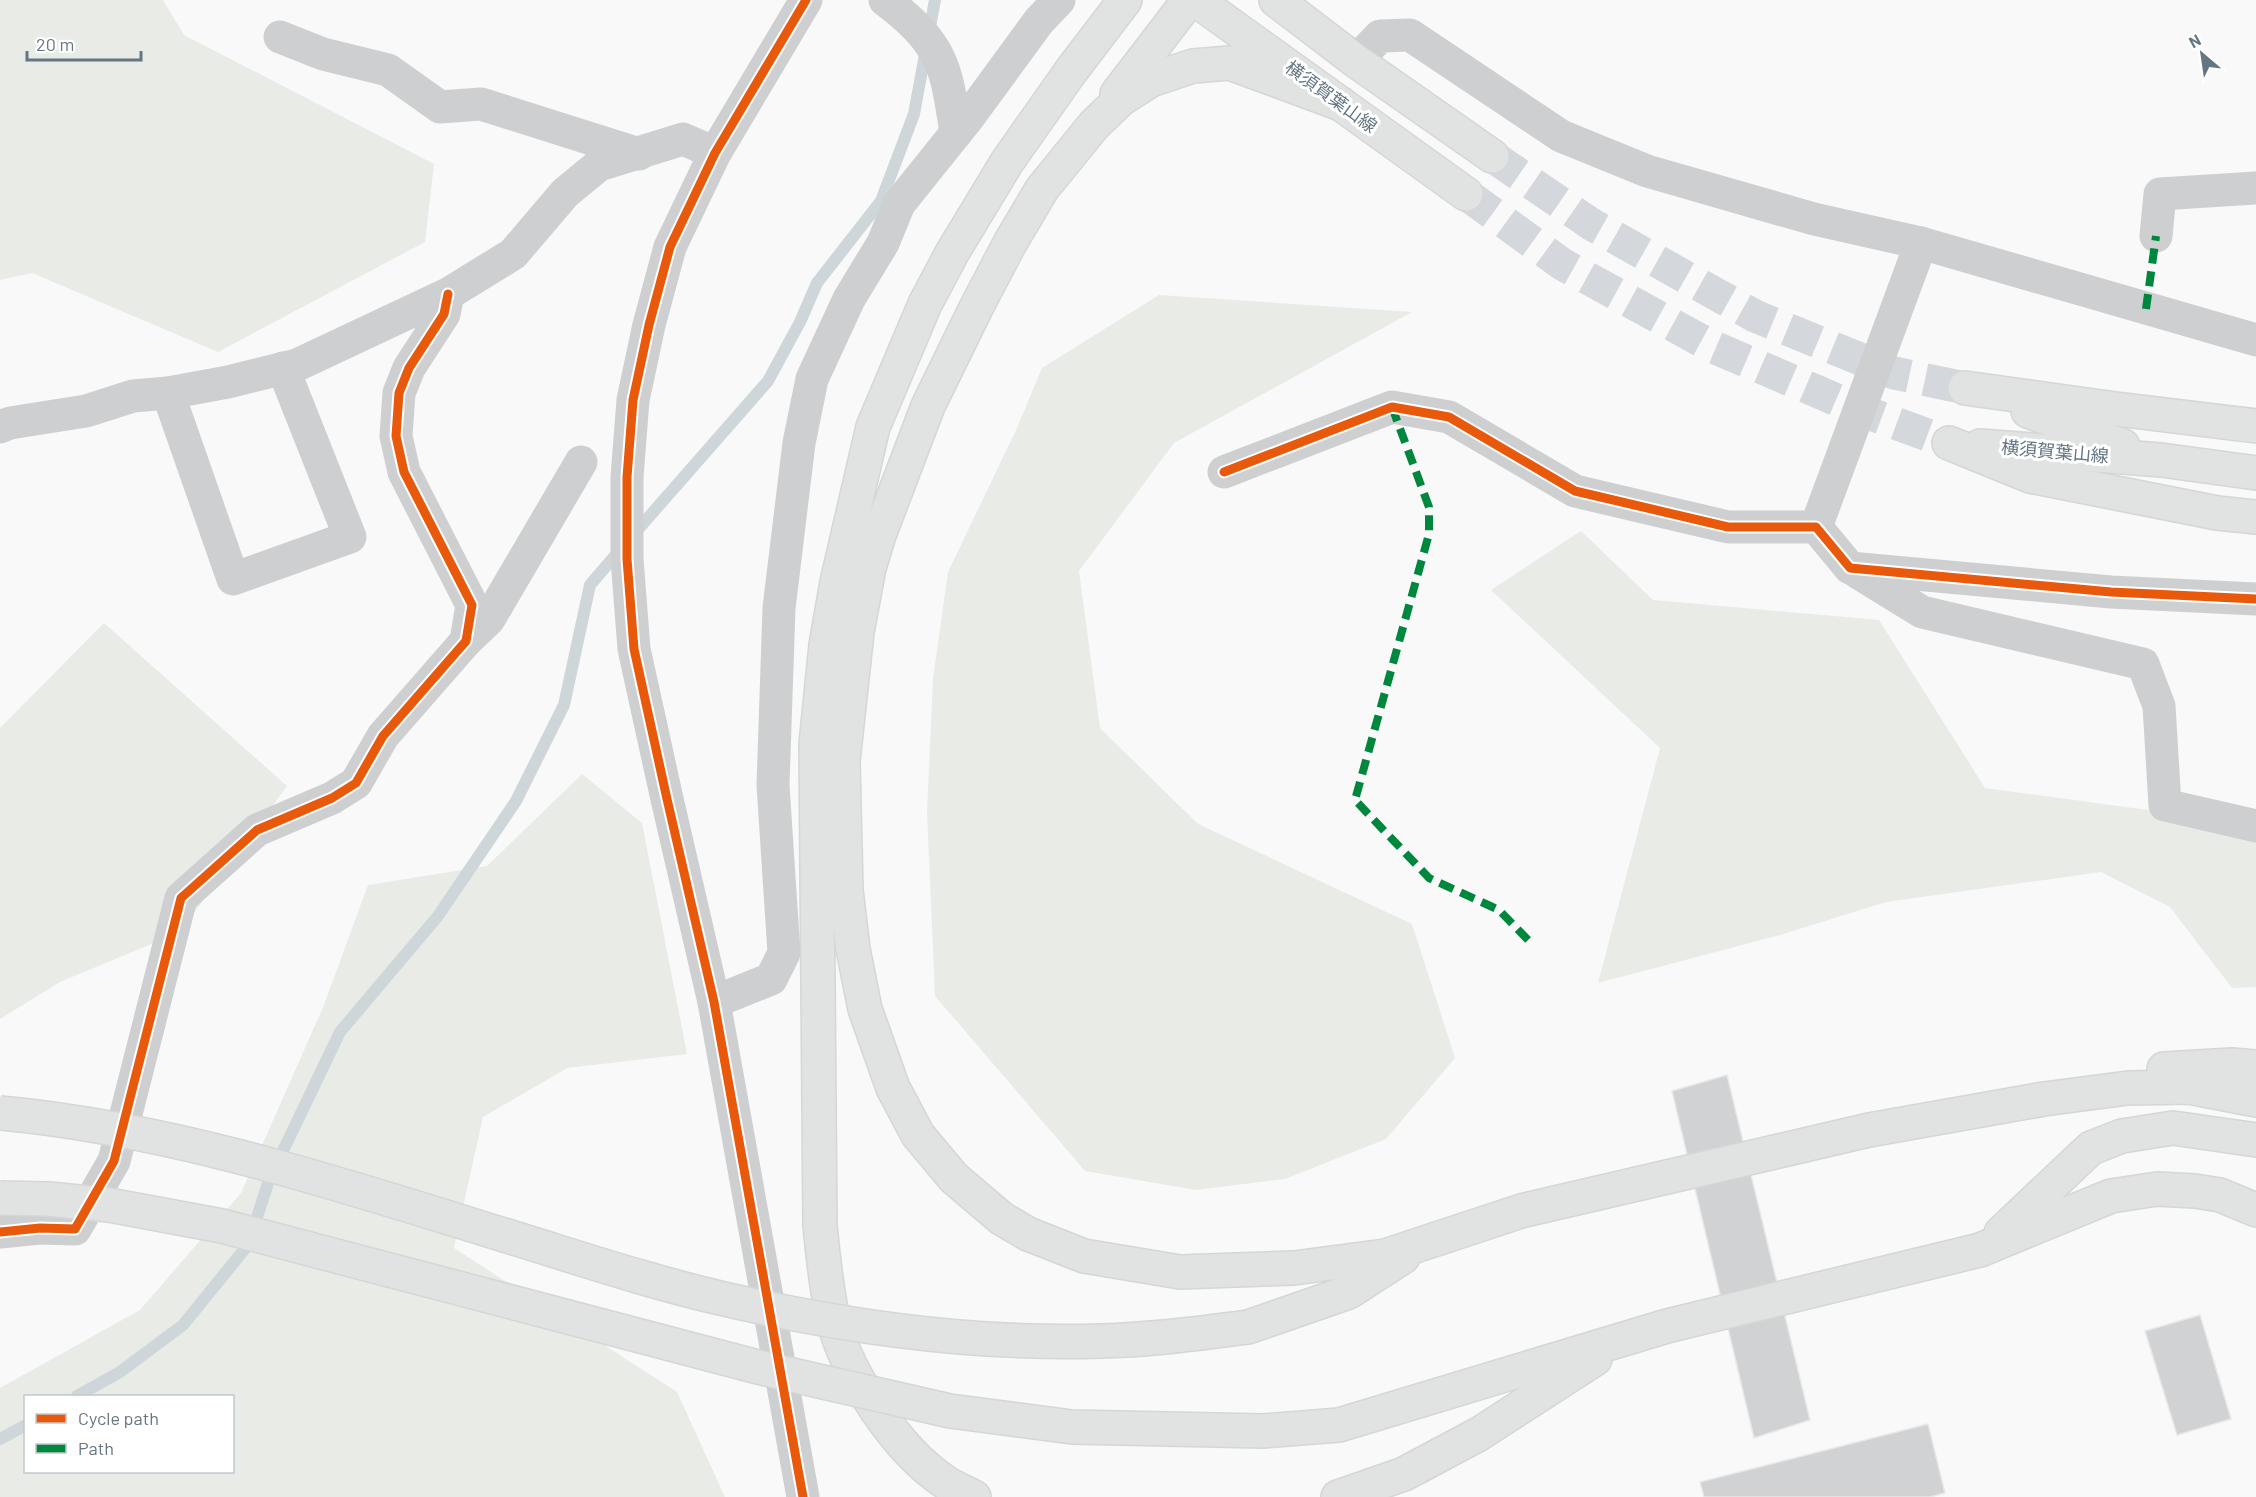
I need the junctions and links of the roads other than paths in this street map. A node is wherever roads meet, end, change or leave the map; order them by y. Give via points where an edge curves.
1 (806, 0) edge
2 (885, 0) edge
3 (1059, 0) edge
4 (1125, 0) edge
5 (1189, 0) edge
6 (1196, 0) edge
7 (1276, 0) edge
8 (280, 37) dead end
9 (1356, 61) junction
10 (1341, 104) junction
11 (1094, 125) junction
12 (956, 133) junction
13 (715, 153) junction
14 (639, 154) junction
15 (1492, 156) tunnel mouth
16 (2256, 188) edge
17 (1466, 194) tunnel mouth
18 (2156, 236) dead end
19 (1921, 243) junction
20 (448, 294) junction
21 (2256, 340) edge
22 (283, 368) junction
23 (168, 393) junction
24 (2256, 426) edge
25 (0, 427) edge
26 (2161, 460) junction
27 (581, 462) dead end
28 (1224, 472) dead end
29 (2256, 473) edge
30 (2256, 516) edge
31 (1816, 527) junction
32 (1850, 568) junction
33 (2256, 599) edge
34 (466, 641) junction
35 (2256, 826) edge
36 (714, 1002) junction
37 (2256, 1067) edge
38 (2256, 1100) edge
39 (0, 1113) edge
40 (1869, 1130) junction
41 (2256, 1140) edge
42 (0, 1198) edge
43 (2256, 1210) edge
44 (0, 1232) edge
45 (1423, 1245) junction
46 (1980, 1250) junction
47 (1667, 1326) junction
48 (803, 1497) edge
49 (974, 1497) edge
50 (1338, 1497) edge

1 - 13 street
2 - 12 street via 932,45 946,78
3 - 12 street
4 - 49 main road via 1007,162 952,253 900,360 873,427 837,582 816,744 820,1225 827,1290 844,1351 860,1384 897,1438 945,1482
5 - 11 main road
6 - 10 main road, 横須賀葉山線
7 - 9 main road
8 - 14 street via 323,54 388,70 440,107 481,104
9 - 15 main road
9 - 19 street via 1380,36 1410,35 1561,136 1647,171 1814,219
10 - 11 main road via 1230,63 1193,66 1151,80 1121,99
10 - 17 main road, 横須賀葉山線
11 - 45 main road via 1042,189 976,306 928,406 869,568 857,632 843,761 846,890 865,1009 893,1088 918,1135 977,1199 1001,1218 1054,1245 1084,1256 1180,1272 1294,1268 1384,1256
12 - 36 street via 899,204 883,243 849,299 812,379 799,443 779,608 773,785 784,953 771,979
13 - 14 street via 683,139
13 - 36 street via 670,247 633,400 627,477 627,559 634,649
14 - 20 street via 599,165 565,193 513,254
16 - 18 street via 2160,194
19 - 21 street
19 - 31 street
20 - 22 street
20 - 34 street via 444,314 409,368 399,393 396,436 404,472 472,605
22 - 23 street
22 - 23 street via 350,537 233,579
23 - 25 street via 133,396 86,411
24 - 26 main road, 横須賀葉山線 via 1965,388
26 - 29 main road, 横須賀葉山線
26 - 30 main road, 横須賀葉山線 via 1949,443 2030,476 2217,513
27 - 34 street via 489,619
28 - 31 street via 1392,407 1449,417 1575,490 1728,527
31 - 32 street
32 - 33 street via 2111,592
32 - 35 street via 1922,612 2143,664 2160,706 2165,804
34 - 44 street via 382,736 356,783 332,798 257,830 181,898 114,1161 75,1229
36 - 48 street
37 - 40 main road via 2145,1070
38 - 40 main road via 2189,1087 2128,1088
39 - 45 main road, bridge via 99,1126 232,1154 718,1298 822,1320 924,1334 1105,1341 1248,1327 1349,1292
40 - 45 main road via 1521,1211
41 - 46 main road via 2173,1128 2122,1136 2091,1148
42 - 47 main road, bridge via 110,1205 222,1226 762,1368 950,1411 1072,1427 1263,1431 1339,1425
43 - 46 main road via 2220,1195 2157,1189 2111,1196
46 - 47 main road
47 - 50 main road via 1629,1340 1479,1434 1404,1474

